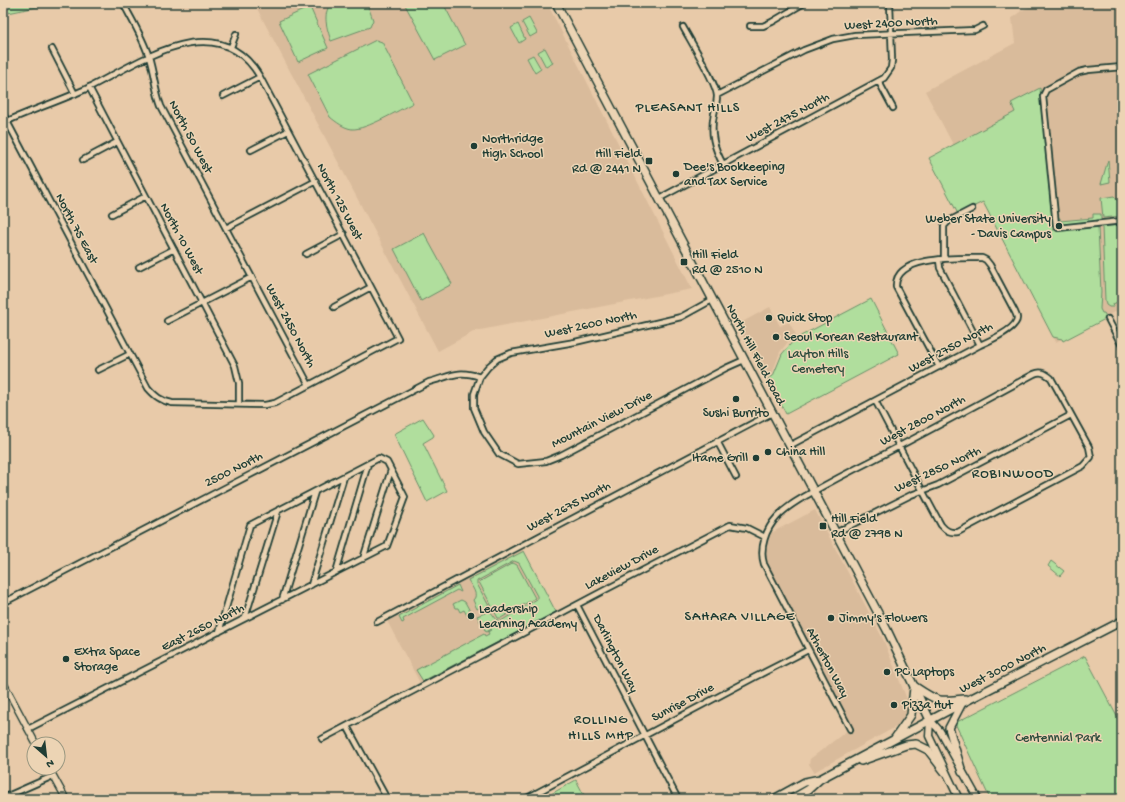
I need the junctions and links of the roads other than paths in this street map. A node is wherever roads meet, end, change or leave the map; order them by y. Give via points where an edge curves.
1 (123, 3) edge
2 (556, 3) edge
3 (804, 3) edge
4 (890, 3) edge
5 (750, 26) dead end
6 (983, 26) dead end
7 (683, 27) dead end
8 (236, 34) dead end
9 (891, 34) junction
10 (231, 47) junction
11 (52, 49) dead end
12 (149, 56) junction
13 (1122, 67) edge
14 (260, 77) junction
15 (879, 82) junction
16 (89, 87) junction
17 (75, 94) junction
18 (717, 95) junction
19 (223, 96) dead end
20 (893, 108) dead end
21 (3, 114) edge
22 (5, 122) edge
23 (288, 131) junction
24 (117, 142) junction
25 (251, 150) dead end
26 (83, 160) dead end
27 (723, 164) junction
28 (316, 181) junction
29 (146, 196) junction
30 (660, 198) junction
31 (972, 209) dead end
32 (112, 214) dead end
33 (1122, 221) edge
34 (226, 228) junction
35 (344, 234) junction
36 (174, 249) junction
37 (306, 254) dead end
38 (941, 260) junction
39 (139, 267) dead end
40 (252, 277) junction
41 (371, 287) junction
42 (712, 300) junction
43 (202, 303) junction
44 (334, 307) dead end
45 (1108, 319) dead end
46 (167, 321) dead end
47 (398, 338) joint
48 (980, 345) junction
49 (1122, 345) edge
50 (130, 354) junction
51 (744, 360) junction
52 (939, 367) junction
53 (98, 370) dead end
54 (480, 377) junction
55 (309, 385) junction
56 (875, 401) junction
57 (239, 404) junction
58 (772, 413) junction
59 (1071, 415) junction
60 (717, 441) junction
61 (789, 446) junction
62 (899, 446) junction
63 (368, 464) junction
64 (391, 470) junction
65 (344, 477) junction
66 (736, 477) dead end
67 (814, 491) junction
68 (315, 492) junction
69 (923, 492) junction
70 (278, 511) junction
71 (836, 533) junction
72 (765, 537) junction
73 (363, 559) junction
74 (336, 572) junction
75 (311, 585) junction
76 (282, 600) junction
77 (3, 603) edge
78 (577, 605) junction
79 (246, 618) junction
80 (1122, 621) edge
81 (377, 622) dead end
82 (219, 632) junction
83 (808, 650) junction
84 (3, 682) edge
85 (914, 686) junction
86 (970, 699) junction
87 (961, 704) junction
88 (930, 720) junction
89 (347, 726) junction
90 (28, 729) junction
91 (850, 729) dead end
92 (32, 736) edge
93 (645, 736) junction
94 (322, 739) dead end
95 (892, 741) junction
96 (833, 772) junction
97 (946, 772) junction
98 (962, 772) junction
99 (53, 776) joint
100 (820, 779) junction
101 (3, 798) edge
102 (66, 799) edge
103 (387, 799) edge
104 (525, 799) edge
105 (678, 799) edge
106 (774, 799) edge
107 (792, 799) edge
108 (959, 799) edge
109 (978, 799) edge

1 - 12 street, North 50 West
2 - 30 main road, North Hill Field Road
3 - 5 street via 763,26
4 - 9 street, West 2475 North
6 - 9 street, West 2400 North via 975,30
7 - 18 street
8 - 10 street
9 - 15 street, West 2475 North via 891,68
9 - 18 street, West 2400 North via 855,35 816,44
10 - 12 street via 202,42
10 - 14 street, North 125 West via 248,61
11 - 17 street
12 - 16 street
12 - 34 street, North 50 West via 156,94 161,106
13 - 33 street via 1079,72 1046,90 1043,96 1056,225 1058,228
14 - 19 street
14 - 23 street, North 125 West
15 - 20 street
15 - 27 street, West 2475 North
16 - 17 street
16 - 24 street, North 10 West
17 - 22 street
18 - 27 street via 712,136
21 - 22 street, North 75 East
22 - 50 street, North 75 East
23 - 25 street
23 - 28 street, North 125 West
24 - 26 street
24 - 29 street, North 10 West
27 - 30 street, West 2475 North
28 - 34 street
28 - 35 street, North 125 West
29 - 32 street
29 - 36 street, North 10 West
30 - 42 main road, North Hill Field Road
31 - 38 street via 944,226
34 - 40 street, North 50 West
35 - 37 street
35 - 41 street, North 125 West
36 - 39 street
36 - 43 street, North 10 West
38 - 48 street via 940,268
38 - 48 street, West 2750 North via 986,260 1015,312 1017,318 1011,328
38 - 52 street via 918,262 901,272 896,280 896,287
40 - 43 street
40 - 55 street, West 2450 North
41 - 44 street
41 - 47 street, North 125 West
42 - 51 main road, North Hill Field Road
42 - 54 street, West 2600 North via 681,316 575,342 511,353 497,360
43 - 46 street
43 - 57 street, North 10 West via 237,371 240,383
45 - 49 street
47 - 55 street, West 2450 North
48 - 52 street, West 2750 North
50 - 53 street
50 - 57 street, North 75 East via 148,388 165,402
51 - 54 street, Mountain View Drive via 561,455 531,463 516,463 499,454 491,443 474,408 474,394
51 - 58 main road, North Hill Field Road
52 - 56 street, West 2750 North
54 - 77 street, 2500 North via 458,373 429,382
55 - 57 street, West 2450 North via 275,403
56 - 61 street, West 2750 North
56 - 62 street
58 - 60 street, West 2675 North
58 - 61 main road, North Hill Field Road
59 - 62 street, West 2800 North via 1051,378 1043,372 1034,374
59 - 69 street, West 2850 North
59 - 69 street via 1089,447 1090,457 1083,466 958,532 949,532 941,525
60 - 66 street
60 - 81 street, West 2675 North
61 - 67 main road, North Hill Field Road
62 - 67 street, West 2800 North
62 - 69 street
63 - 64 street via 380,458 387,462
63 - 65 street
63 - 74 street
64 - 73 street
64 - 73 street, East 2650 North via 405,497 387,546
65 - 68 street
65 - 75 street
67 - 71 main road, North Hill Field Road
67 - 72 street, West 2800 North via 783,512
68 - 70 street
68 - 76 street
69 - 71 street, West 2850 North via 911,495
70 - 79 street
70 - 82 street via 250,525
71 - 85 main road, North Hill Field Road
72 - 78 street, Lakeview Drive via 747,528 730,525
72 - 83 street, Atherton Way via 761,556 764,564
73 - 74 street, East 2650 North
74 - 75 street, East 2650 North
75 - 76 street, East 2650 North
76 - 79 street, East 2650 North
78 - 89 street, Lakeview Drive
78 - 93 street, Darlington Way
79 - 82 street, East 2650 North
80 - 86 main road, West 3000 North
82 - 90 street, East 2650 North
83 - 91 street, Atherton Way
83 - 93 street, Sunrise Drive
84 - 90 street
85 - 86 main road via 937,700
85 - 88 main road, North Hill Field Road
85 - 95 main road via 911,715
86 - 87 main road, West 3000 North
87 - 88 main road, West 3000 North
87 - 98 main road via 949,728
88 - 95 main road, West 3000 North
88 - 97 main road via 929,736
88 - 98 main road via 940,731
89 - 94 street, Lakeview Drive
89 - 103 street
90 - 92 street
93 - 104 street, Sunrise Drive
93 - 105 street, Darlington Way
95 - 96 main road, West 3000 North
96 - 97 main road via 913,744 928,750
96 - 100 main road, West 3000 North
97 - 108 main road
98 - 109 main road
99 - 101 street
99 - 102 street
100 - 106 main road via 805,782
100 - 107 main road, West 3000 North

